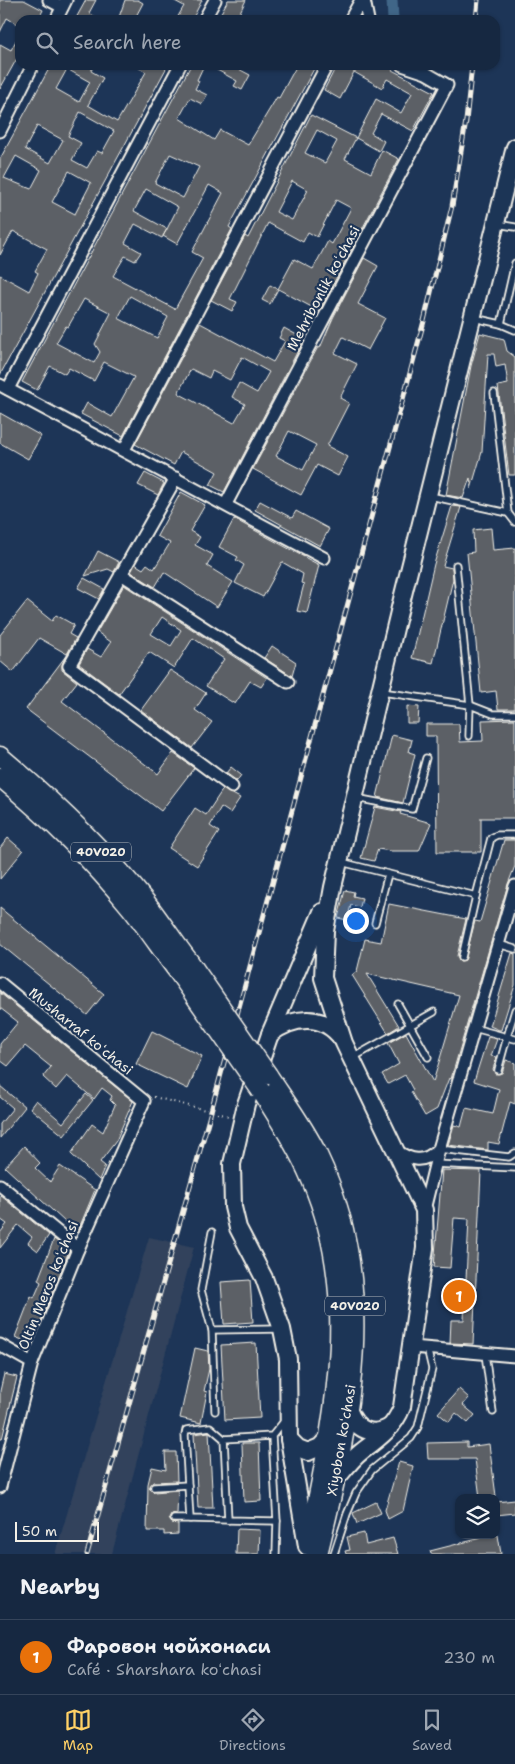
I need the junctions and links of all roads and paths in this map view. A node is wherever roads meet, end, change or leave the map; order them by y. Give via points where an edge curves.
1 (49, 0) edge
2 (215, 0) edge
3 (362, 0) edge
4 (64, 4) edge
5 (207, 15) edge
6 (353, 15) edge
7 (366, 15) edge
8 (30, 70) edge
9 (177, 70) edge
10 (324, 70) edge
11 (415, 70) edge
12 (0, 131) edge
13 (515, 147) edge
14 (496, 223) junction
15 (515, 227) edge
16 (515, 263) edge
17 (472, 318) junction
18 (501, 324) junction
19 (515, 330) edge
20 (4, 387) edge
21 (494, 393) dead end
22 (124, 450) junction
23 (176, 478) junction
24 (428, 495) junction
25 (226, 504) junction
26 (508, 513) junction
27 (515, 522) edge
28 (324, 558) dead end
29 (456, 565) dead end
30 (121, 574) junction
31 (288, 682) dead end
32 (380, 692) junction
33 (470, 704) junction
34 (515, 714) edge
35 (469, 736) dead end
36 (0, 756) edge
37 (426, 758) dead end
38 (0, 777) edge
39 (232, 787) dead end
40 (354, 797) junction
41 (515, 835) edge
42 (339, 861) junction
43 (388, 874) junction
44 (515, 886) edge
45 (333, 887) junction
46 (476, 896) junction
47 (513, 903) edge
48 (376, 923) dead end
49 (498, 944) junction
50 (515, 949) edge
51 (462, 957) dead end
52 (183, 967) junction
53 (0, 983) edge
54 (398, 1004) dead end
55 (515, 1010) edge
56 (434, 1012) dead end
57 (410, 1025) junction
58 (474, 1028) junction
59 (270, 1034) junction
60 (507, 1038) junction
61 (515, 1039) edge
62 (348, 1051) junction
63 (428, 1057) dead end
64 (498, 1070) dead end
65 (144, 1101) junction
66 (242, 1119) junction
67 (439, 1149) junction
68 (395, 1150) junction
69 (515, 1153) edge
70 (435, 1164) junction
71 (515, 1168) edge
72 (0, 1185) edge
73 (424, 1210) junction
74 (212, 1232) dead end
75 (78, 1249) junction
76 (212, 1330) junction
77 (282, 1330) junction
78 (0, 1345) edge
79 (419, 1348) junction
80 (485, 1354) junction
81 (515, 1356) edge
82 (32, 1363) junction
83 (215, 1411) dead end
84 (349, 1411) junction
85 (493, 1412) dead end
86 (289, 1414) junction
87 (394, 1423) junction
88 (272, 1436) junction
89 (330, 1436) junction
90 (224, 1439) junction
91 (289, 1439) junction
92 (337, 1478) junction
93 (188, 1485) junction
94 (0, 1487) edge
95 (154, 1487) dead end
96 (174, 1519) dead end
97 (190, 1519) junction
98 (228, 1520) junction
99 (278, 1521) junction
100 (311, 1552) edge
101 (276, 1554) edge
102 (334, 1554) edge

1 - 4 street
2 - 5 street
3 - 6 street
3 - 7 street
8 - 12 street
9 - 20 street
10 - 22 street
11 - 25 street, Mehribonlik koʻchasi via 447,85
13 - 14 main road
14 - 15 lane
14 - 17 main road
16 - 18 lane
17 - 18 lane
17 - 24 main road
18 - 19 lane
20 - 22 street
21 - 26 lane
22 - 23 street
23 - 25 street
23 - 30 street
24 - 26 lane
24 - 32 main road
25 - 28 street
26 - 27 lane
29 - 33 lane
30 - 31 street
30 - 39 street via 69,666
32 - 33 lane
32 - 40 main road
33 - 34 lane via 493,714
33 - 35 lane
36 - 52 main road, 40V020 via 91,841 146,902
37 - 40 lane via 412,808
38 - 52 main road, 40V020 via 100,872
40 - 42 main road
41 - 46 lane via 491,838
42 - 43 lane
42 - 45 main road
43 - 46 lane
43 - 48 lane
44 - 47 street
45 - 59 main road
45 - 62 main road via 325,931 323,978
46 - 51 lane
47 - 49 street
49 - 50 lane
49 - 58 street
52 - 84 main road, Xiyobon koʻchasi / 40V020, bridge via 268,1075 318,1154 335,1196 353,1281 356,1324
52 - 89 main road, Xiyobon koʻchasi / 40V020, bridge via 290,1138 312,1180 327,1224 341,1316
53 - 65 street, Musharraf koʻchasi
54 - 57 lane
55 - 60 lane
56 - 57 lane
57 - 62 lane
57 - 63 lane
58 - 60 lane
58 - 67 street
59 - 62 main road via 289,1022 311,1019 331,1027
59 - 66 main road
60 - 61 lane
60 - 64 lane
62 - 68 main road
65 - 66 path via 148,1095
65 - 75 street, Oltin Meros koʻchasi
66 - 77 main road via 232,1164 232,1207 238,1228 276,1305
67 - 68 street via 420,1161
67 - 69 lane via 509,1157
67 - 70 street
68 - 73 main road
70 - 71 lane
70 - 73 street
72 - 75 street
73 - 79 main road
74 - 76 lane via 201,1290
75 - 82 street, Oltin Meros koʻchasi
76 - 77 lane
76 - 83 lane
77 - 86 main road via 288,1359
78 - 82 street
79 - 80 street
79 - 87 main road via 402,1407
79 - 102 lane via 432,1369 418,1427 411,1438 372,1470 356,1493
80 - 81 street
80 - 85 lane
82 - 94 street, Oltin Meros koʻchasi
84 - 87 main road via 360,1428 372,1432 379,1432
84 - 92 main road, Xiyobon koʻchasi / 40V020
86 - 88 lane
86 - 91 main road
87 - 92 main road
88 - 90 lane
88 - 99 lane
89 - 91 main road via 320,1447 308,1452
89 - 100 main road, Xiyobon koʻchasi / 40V020
90 - 93 lane via 210,1428 186,1430
90 - 98 lane
91 - 100 main road
92 - 100 main road, Xiyobon koʻchasi / 40V020
93 - 95 lane
93 - 97 lane
96 - 97 lane
97 - 98 lane
98 - 99 lane
99 - 101 lane

